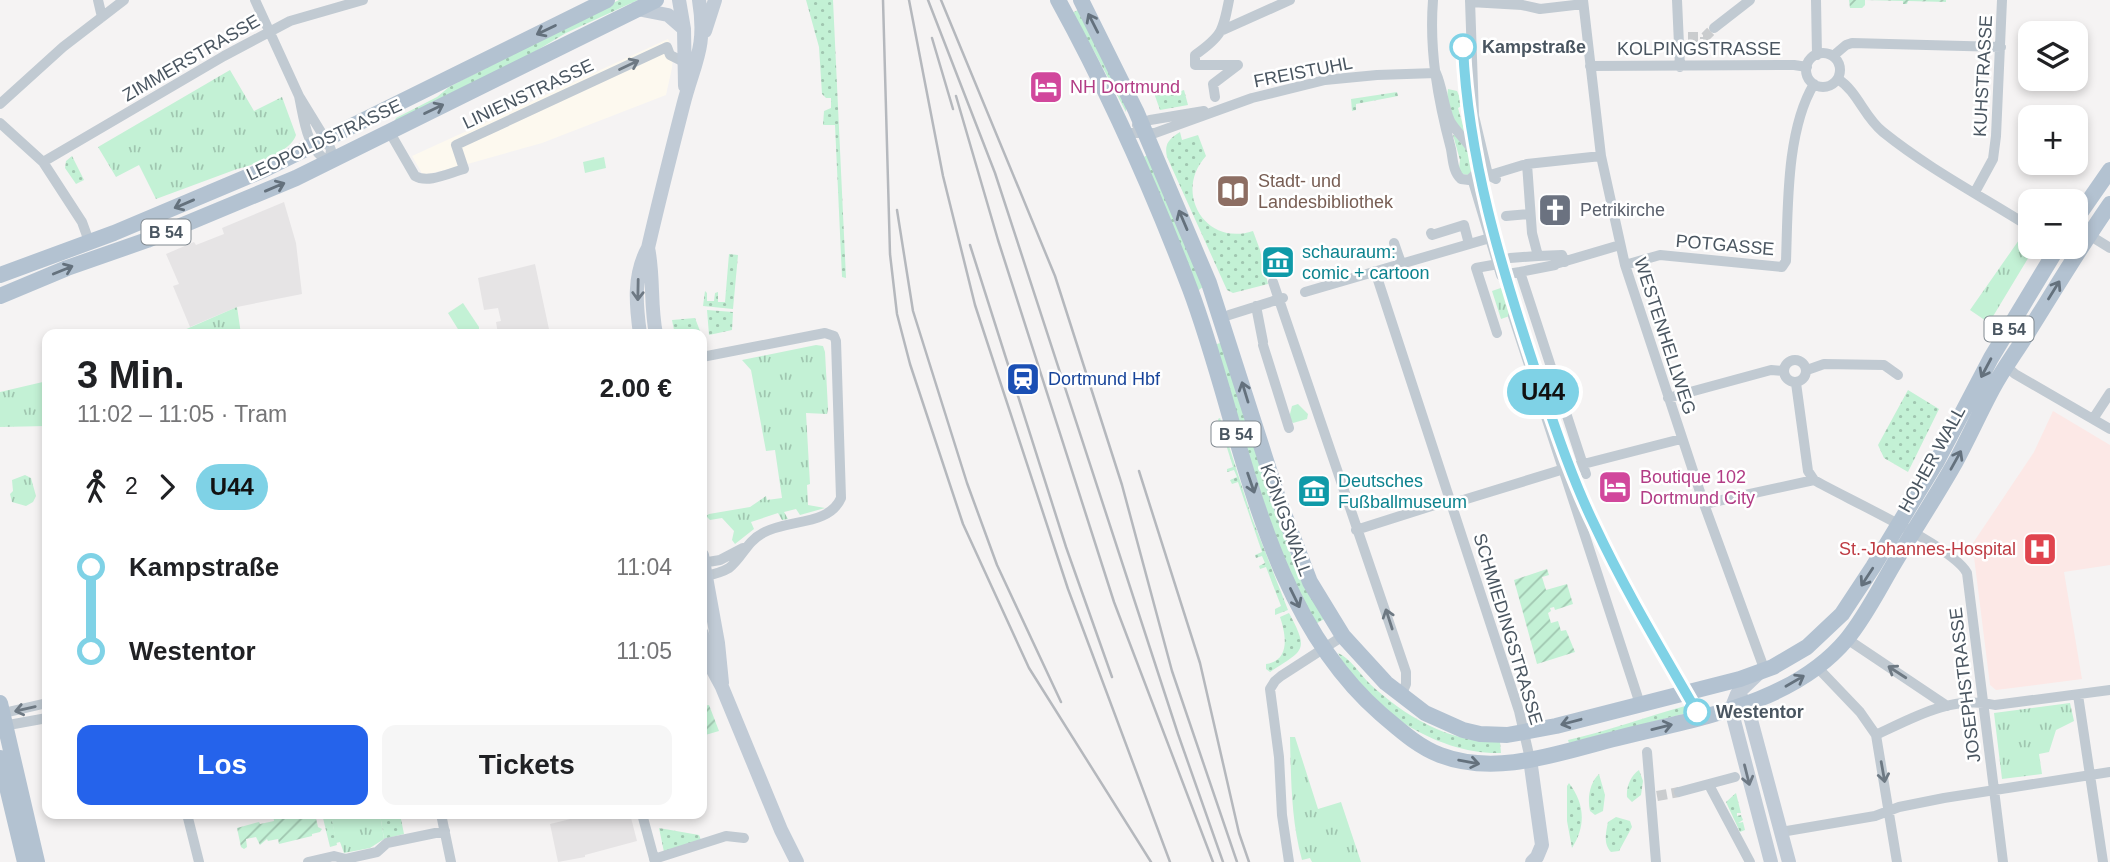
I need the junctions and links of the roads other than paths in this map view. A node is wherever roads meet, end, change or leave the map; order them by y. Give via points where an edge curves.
1 (98, 0) edge
2 (124, 0) edge
3 (255, 0) edge
4 (363, 0) edge
5 (607, 0) edge
6 (656, 0) edge
7 (679, 0) edge
8 (699, 0) edge
9 (715, 0) edge
10 (1058, 0) edge
11 (1081, 0) edge
12 (1229, 0) edge
13 (1290, 0) edge
14 (1433, 0) edge
15 (1677, 0) edge
16 (1749, 0) edge
17 (1816, 0) edge
18 (2002, 0) edge
19 (1470, 1) edge
20 (1583, 2) edge
21 (637, 9) junction
22 (102, 16) junction
23 (1714, 27) tunnel mouth
24 (684, 29) junction
25 (1223, 30) junction
26 (270, 32) junction
27 (1688, 37) dead end
28 (702, 39) junction
29 (1679, 46) junction
30 (2001, 47) junction
31 (1705, 54) tunnel mouth
32 (1817, 55) junction
33 (1833, 56) junction
34 (686, 63) junction
35 (1590, 66) junction
36 (1677, 66) junction
37 (1705, 66) junction
38 (1807, 67) junction
39 (1436, 73) junction
40 (1838, 79) junction
41 (1814, 84) junction
42 (1215, 97) dead end
43 (684, 102) junction
44 (0, 104) edge
45 (392, 107) junction
46 (0, 123) edge
47 (1143, 129) junction
48 (389, 131) junction
49 (1123, 133) junction
50 (319, 143) junction
51 (1601, 156) junction
52 (43, 162) junction
53 (330, 162) junction
54 (2110, 170) edge
55 (1523, 172) junction
56 (1492, 177) junction
57 (1473, 179) junction
58 (1975, 192) junction
59 (2088, 202) edge
60 (2110, 204) edge
61 (1530, 214) junction
62 (1485, 219) junction
63 (2018, 219) edge
64 (2089, 235) joint
65 (1490, 237) junction
66 (1392, 244) dead end
67 (1469, 244) junction
68 (1620, 245) junction
69 (648, 248) junction
70 (2110, 248) edge
71 (92, 250) junction
72 (1446, 250) junction
73 (1538, 253) junction
74 (1510, 258) junction
75 (2059, 259) edge
76 (2061, 259) edge
77 (1497, 261) junction
78 (1560, 263) junction
79 (1629, 263) junction
80 (1398, 264) junction
81 (1375, 271) junction
82 (1520, 272) junction
83 (0, 275) edge
84 (1273, 282) dead end
85 (1305, 292) dead end
86 (0, 296) edge
87 (1281, 298) junction
88 (1256, 306) junction
89 (1232, 314) dead end
90 (1513, 316) dead end
91 (640, 329) edge
92 (655, 329) edge
93 (1497, 334) dead end
94 (707, 356) edge
95 (2007, 367) junction
96 (1807, 370) junction
97 (1784, 371) junction
98 (1898, 375) dead end
99 (1796, 383) junction
100 (2110, 393) edge
101 (1672, 397) junction
102 (2093, 419) junction
103 (1289, 428) dead end
104 (2110, 429) edge
105 (1682, 439) junction
106 (1564, 468) junction
107 (1584, 469) junction
108 (1814, 480) junction
109 (1451, 501) junction
110 (1703, 504) junction
111 (1356, 530) junction
112 (1905, 530) junction
113 (707, 567) edge
114 (707, 587) edge
115 (1343, 636) junction
116 (1847, 639) junction
117 (1324, 649) junction
118 (1762, 671) junction
119 (1820, 671) junction
120 (707, 672) edge
121 (1721, 684) junction
122 (722, 688) junction
123 (2110, 690) edge
124 (2078, 695) junction
125 (1401, 696) junction
126 (1738, 702) junction
127 (1983, 703) junction
128 (1640, 704) junction
129 (42, 705) edge
130 (1947, 706) junction
131 (2, 717) edge
132 (42, 718) edge
133 (1525, 733) junction
134 (1876, 735) junction
135 (1647, 752) dead end
136 (0, 758) edge
137 (1531, 759) junction
138 (2110, 772) edge
139 (2090, 775) junction
140 (1735, 777) dead end
141 (1709, 785) junction
142 (1994, 790) junction
143 (1679, 792) tunnel mouth
144 (1889, 810) junction
145 (188, 819) edge
146 (442, 819) edge
147 (643, 819) edge
148 (445, 831) junction
149 (1780, 832) junction
150 (744, 838) dead end
151 (655, 860) edge
152 (25, 862) edge
153 (37, 862) edge
154 (199, 862) edge
155 (308, 862) edge
156 (451, 862) edge
157 (794, 862) edge
158 (1289, 862) edge
159 (1532, 862) edge
160 (1656, 862) edge
161 (1751, 862) edge
162 (1771, 862) edge
163 (1789, 862) edge
164 (1897, 862) edge
165 (2003, 862) edge
166 (2103, 862) edge

1 - 22 street
2 - 22 street
3 - 26 street
4 - 26 street, ZIMMERSTRASSE via 290,21
5 -> 45 main road, LEOPOLDSTRASSE / B 54
6 - 21 main road, LEOPOLDSTRASSE / B 54
7 - 24 main road
8 - 28 main road
9 - 28 main road
10 - 49 main road, KÖNIGSWALL / B 54
47 -> 11 main road, KÖNIGSWALL / B 54
12 - 25 street
13 - 25 street
14 - 39 street
15 - 29 street
16 - 23 street
17 - 32 street
18 - 30 street, KUHSTRASSE
19 - 20 street via 1540,9
19 - 56 street via 1474,116
20 - 35 street, WESTENHELLWEG
21 - 24 main road via 668,15
48 -> 21 main road, LEOPOLDSTRASSE / B 54
22 - 44 street
24 - 34 main road
25 - 42 street via 1195,55 1195,65 1238,65 1213,84
26 - 50 street via 299,96 307,131
26 - 52 street, ZIMMERSTRASSE
27 - 29 street
28 - 43 main road
29 - 36 street
30 - 33 street via 1852,43
30 - 58 street, KUHSTRASSE via 1993,159
31 - 37 street
32 - 33 street
32 - 38 street
33 - 40 street via 1840,69
34 - 43 main road
48 -> 34 street, LINIENSTRASSE via 418,178 428,179 464,169 456,145 667,47 670,55
35 - 36 street, KOLPINGSTRASSE
35 - 51 street, WESTENHELLWEG
36 - 37 street, KOLPINGSTRASSE
37 - 38 street, KOLPINGSTRASSE
38 - 41 street
39 - 47 street, FREISTUHL via 1325,80
39 - 57 street via 1450,121 1478,160
39 - 57 street via 1455,171 1461,179
40 - 41 street via 1824,87
40 - 58 street via 1884,133 1956,184
41 - 79 street, POTGASSE via 1805,99 1795,146 1782,267 1660,255
43 - 69 main road
45 - 48 main road
45 - 50 main road, LEOPOLDSTRASSE / B 54
46 - 52 street
47 - 49 street, FREISTUHL
115 -> 47 main road, KÖNIGSWALL / B 54 via 1301,563 1213,294
48 - 53 main road, LEOPOLDSTRASSE / B 54
49 -> 117 main road, KÖNIGSWALL / B 54 via 1191,292 1272,544 1300,609
50 - 53 street via 319,155
50 -> 71 main road, LEOPOLDSTRASSE / B 54
51 - 55 street via 1527,164
51 - 68 street, WESTENHELLWEG
52 - 71 street via 82,222
71 -> 53 main road, LEOPOLDSTRASSE / B 54 via 147,240
54 - 59 main road
55 - 56 street
55 - 61 street
56 - 57 street
57 - 62 street
58 - 63 street
60 - 64 main road, B 54
61 - 62 street
61 - 73 street
62 - 65 street
64 - 70 street
65 - 67 street
65 - 77 street
66 - 80 street
67 - 72 street
67 - 72 street via 1464,225 1438,234
68 - 78 street
68 - 79 street, WESTENHELLWEG
69 -> 91 main road via 638,279
69 - 92 main road
71 - 83 main road, LEOPOLDSTRASSE / B 54
86 -> 71 main road, LEOPOLDSTRASSE / B 54
72 - 80 street
73 - 74 street
73 - 74 street via 1511,253
73 - 78 street via 1562,255
74 - 77 street
75 -> 112 main road, HOHER WALL / B 54 via 1991,358
95 -> 76 main road, HOHER WALL / B 54
77 - 82 street via 1501,275
77 - 93 street via 1476,268
78 - 82 street
79 - 101 street, WESTENHELLWEG
80 - 81 street
81 - 85 street
81 - 109 street, SCHMIEDINGSTRASSE
82 - 107 street
84 - 87 street
87 - 88 street
87 - 111 street
88 - 89 street
88 - 103 street
90 - 106 street
94 - 113 street via 831,334 836,341 841,498 836,509 824,516 764,532 730,567
95 - 102 street
112 -> 95 main road, HOHER WALL / B 54 via 1956,460
96 - 97 street via 1797,360 1789,362
96 - 98 street via 1824,364 1884,365
96 - 99 street via 1804,379
97 - 99 street via 1788,380
97 - 101 street via 1771,370
99 - 108 street via 1808,471
100 - 102 street
101 - 105 street, WESTENHELLWEG
102 - 104 street
105 - 107 street
105 - 110 street, WESTENHELLWEG
106 - 107 street
106 - 109 street
106 - 128 street
108 - 110 street
108 - 112 street, JOSEPHSTRASSE
109 - 111 street
109 - 133 street, SCHMIEDINGSTRASSE
110 - 118 street, WESTENHELLWEG
125 -> 111 street via 1406,673
112 - 116 main road, HOHER WALL / B 54
112 -> 118 main road, HOHER WALL / B 54 via 1833,625 1807,647
112 - 127 street, JOSEPHSTRASSE via 1963,564
114 - 122 main road
115 - 117 street
115 - 125 main road, KÖNIGSWALL / B 54
116 - 119 main road, HOHER WALL / B 54
130 -> 116 street
117 -> 137 main road, KÖNIGSWALL / B 54 via 1373,707 1411,740 1448,758 1481,764
117 - 158 street via 1270,689
118 - 121 main road, B 54
118 - 126 main road
126 -> 119 main road, HOHER WALL / B 54 via 1773,693
119 - 134 street
120 - 122 main road
121 - 126 main road
121 - 128 main road, B 54
122 - 157 main road
123 - 124 street
124 - 127 street
124 - 139 street
125 - 133 main road, KÖNIGSWALL / B 54 via 1436,719 1464,730 1491,735
137 -> 126 main road, KÖNIGSWALL / B 54
126 - 149 main road
126 -> 162 main road
127 - 130 street
127 - 142 street, JOSEPHSTRASSE
128 -> 133 main road, KÖNIGSWALL / B 54
129 -> 131 street
130 - 134 street
131 - 132 street
131 - 153 main road
133 - 137 street, SCHMIEDINGSTRASSE
134 -> 144 street
135 - 160 street
136 - 152 main road
137 - 159 main road via 1542,845
138 - 139 street
139 - 142 street
139 - 166 street
140 - 141 street
141 - 143 street
141 - 161 street
142 - 144 street
142 - 165 street, JOSEPHSTRASSE
144 - 149 street
144 - 164 street
145 - 154 street
146 - 148 street
147 - 151 street
148 - 155 street via 387,843 377,852
148 - 156 street
149 - 163 main road
150 - 151 street via 726,836

